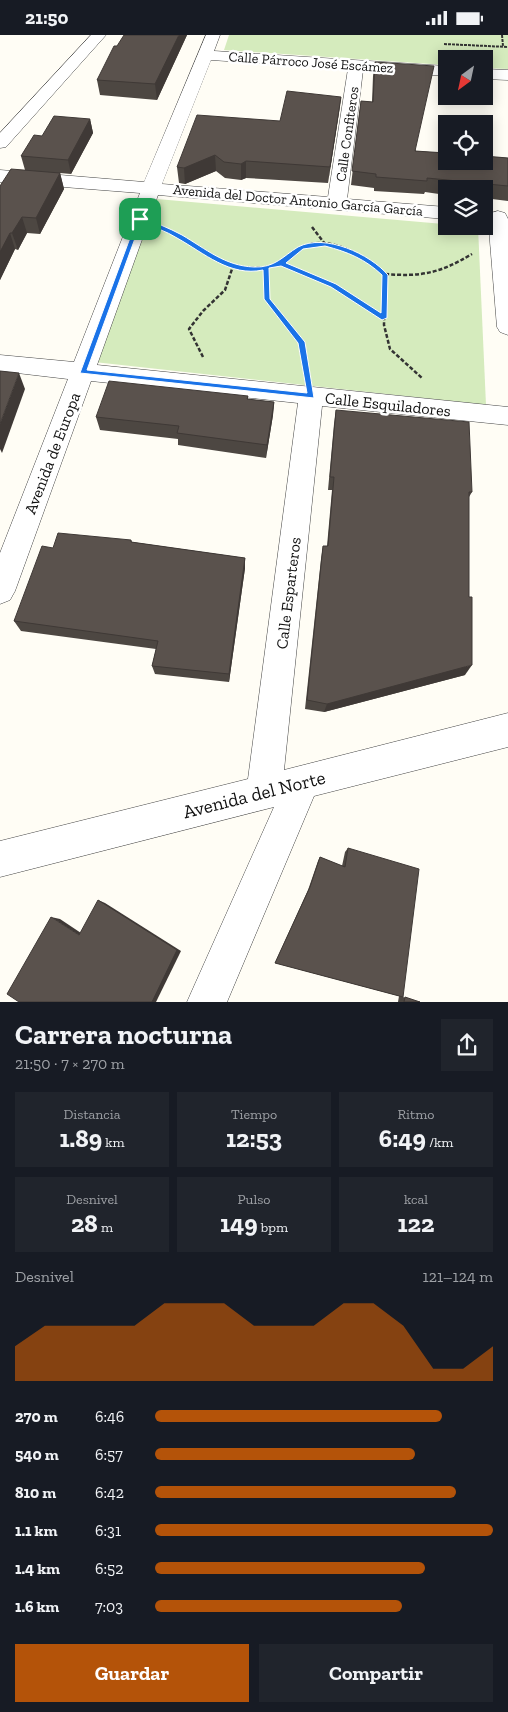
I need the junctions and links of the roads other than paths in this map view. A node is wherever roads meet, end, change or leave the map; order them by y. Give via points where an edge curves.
1 (99, 35) edge
2 (209, 45) edge
3 (356, 65) junction
4 (438, 70) edge
5 (493, 74) edge
6 (508, 75) edge
7 (0, 143) edge
8 (0, 175) edge
9 (151, 189) junction
10 (337, 204) junction
11 (438, 212) edge
12 (498, 222) edge
13 (508, 327) edge
14 (0, 363) edge
15 (82, 372) junction
16 (311, 396) junction
17 (508, 416) edge
18 (2, 578) edge
19 (508, 730) edge
20 (303, 782) junction
21 (264, 791) junction
22 (0, 859) edge
23 (207, 1002) edge

1 - 7 street
2 - 3 street, Calle Párroco José Escámez
2 - 9 street, Avenida de Europa
3 - 4 street, Calle Párroco José Escámez
3 - 10 street, Calle Confiteros
5 - 6 street
8 - 9 street, Avenida del Doctor Antonio García García
9 - 10 street, Avenida del Doctor Antonio García García
9 - 15 street, Avenida de Europa
10 - 11 street, Avenida del Doctor Antonio García García
12 - 13 street
14 - 15 street, Calle Esquiladores
15 - 16 street, Calle Esquiladores
15 - 18 street, Avenida de Europa
16 - 17 street, Calle Esquiladores
16 - 21 street, Calle Esparteros
19 - 20 street, Avenida del Norte
20 - 21 street, Avenida del Norte
20 - 23 street
21 - 22 street, Avenida del Norte

